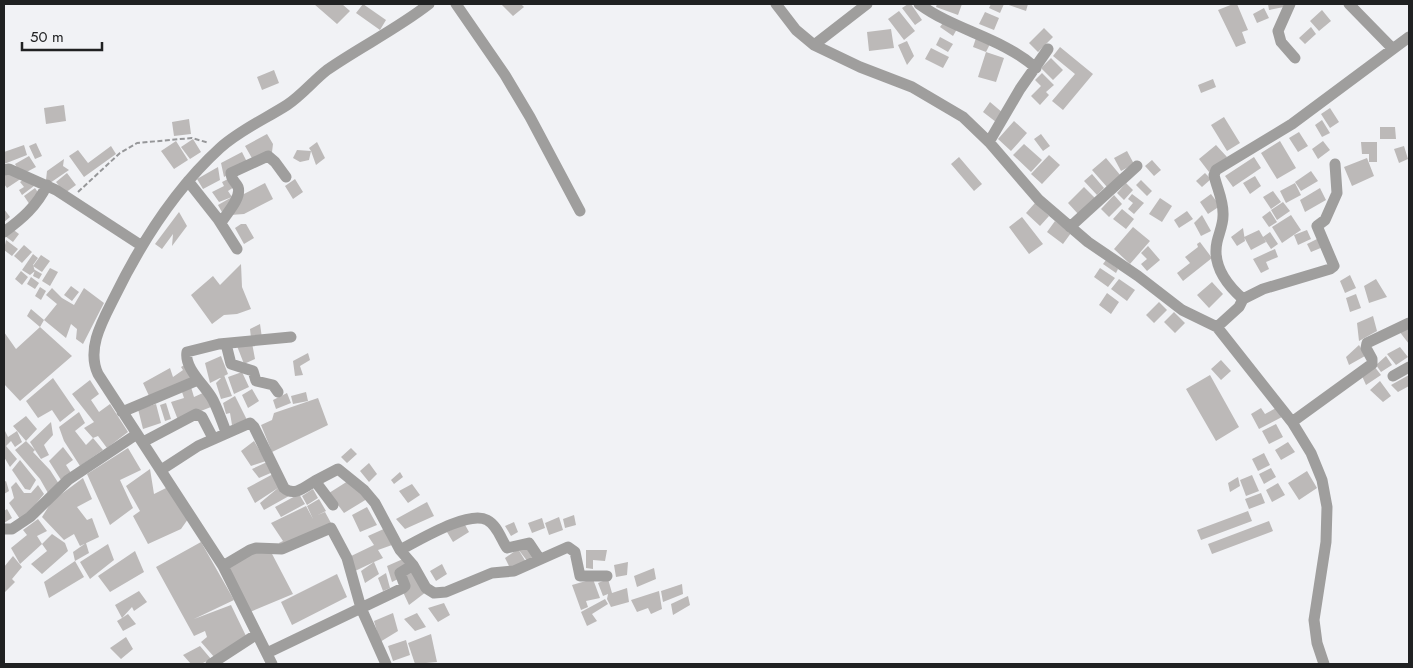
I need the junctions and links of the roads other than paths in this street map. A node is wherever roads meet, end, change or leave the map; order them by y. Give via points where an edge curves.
1 (456, 4) edge
2 (776, 4) edge
3 (867, 4) edge
4 (919, 4) edge
5 (1290, 4) edge
6 (1349, 4) edge
7 (423, 5) edge
8 (1409, 37) edge
9 (814, 45) junction
10 (1392, 48) junction
11 (1048, 49) dead end
12 (1295, 58) dead end
13 (1036, 68) junction
14 (990, 142) junction
15 (1335, 164) dead end
16 (1137, 166) dead end
17 (4, 170) edge
18 (286, 177) dead end
19 (188, 181) junction
20 (47, 185) junction
21 (580, 212) dead end
22 (221, 223) junction
23 (1070, 227) junction
24 (4, 232) edge
25 (142, 246) junction
26 (237, 249) dead end
27 (1243, 299) junction
28 (1409, 323) edge
29 (1217, 327) junction
30 (291, 337) dead end
31 (226, 344) junction
32 (1409, 366) edge
33 (1393, 376) dead end
34 (198, 380) junction
35 (278, 392) dead end
36 (122, 412) junction
37 (1292, 422) junction
38 (226, 432) junction
39 (140, 438) junction
40 (213, 438) junction
41 (162, 470) junction
42 (315, 481) junction
43 (333, 505) dead end
44 (4, 529) edge
45 (400, 550) junction
46 (539, 558) junction
47 (413, 565) junction
48 (224, 566) junction
49 (607, 576) dead end
50 (361, 608) junction
51 (257, 634) junction
52 (267, 653) junction
53 (211, 664) edge
54 (272, 664) edge
55 (386, 664) edge
56 (1324, 664) edge

1 - 21 street via 525,109
2 - 9 street via 796,30
3 - 9 street
4 - 13 street via 1019,53
5 - 12 street via 1278,31 1281,42
6 - 10 street
7 - 19 street via 332,67 289,103 220,148
8 - 10 street
9 - 14 street via 936,99 962,116
10 - 27 street via 1292,124 1216,170 1214,174 1223,206 1216,256 1232,290
11 - 13 street
13 - 14 street
14 - 23 street via 1039,200
15 - 27 street via 1337,193 1325,220 1317,226 1334,266 1263,289
16 - 23 street
17 - 20 street via 9,169
18 - 22 street via 270,156 231,173 238,194
19 - 22 street
19 - 25 street
20 - 24 street via 30,211
20 - 25 street
22 - 26 street
23 - 29 street via 1182,310
25 - 36 street via 108,310 93,356 98,374
27 - 29 street
28 - 37 street via 1367,344 1372,364
29 - 37 street
30 - 31 street
31 - 34 street via 187,352 186,357
31 - 35 street via 232,364 253,371 256,381 273,385
32 - 33 street
34 - 36 street
34 - 38 street via 212,399
36 - 39 street
37 - 56 street via 1311,453 1322,480 1327,507 1326,542 1314,620
38 - 40 street
38 - 42 street via 252,424 288,492 296,492
39 - 40 street via 196,414 202,417
39 - 41 street
39 - 44 street via 68,480 30,517 12,529
40 - 41 street
41 - 48 street
42 - 43 street
42 - 45 street via 336,469 343,471 375,503
45 - 46 street via 462,520 479,517 490,522 507,548 530,544
45 - 47 street
46 - 47 street via 514,572 492,573 438,594 426,588
46 - 49 street via 571,548 575,552 580,576
47 - 50 street via 400,573 403,588
48 - 50 street via 250,550 282,549 331,528 347,558
48 - 51 street
50 - 52 street
50 - 55 street
51 - 52 street
51 - 53 street
52 - 54 street

